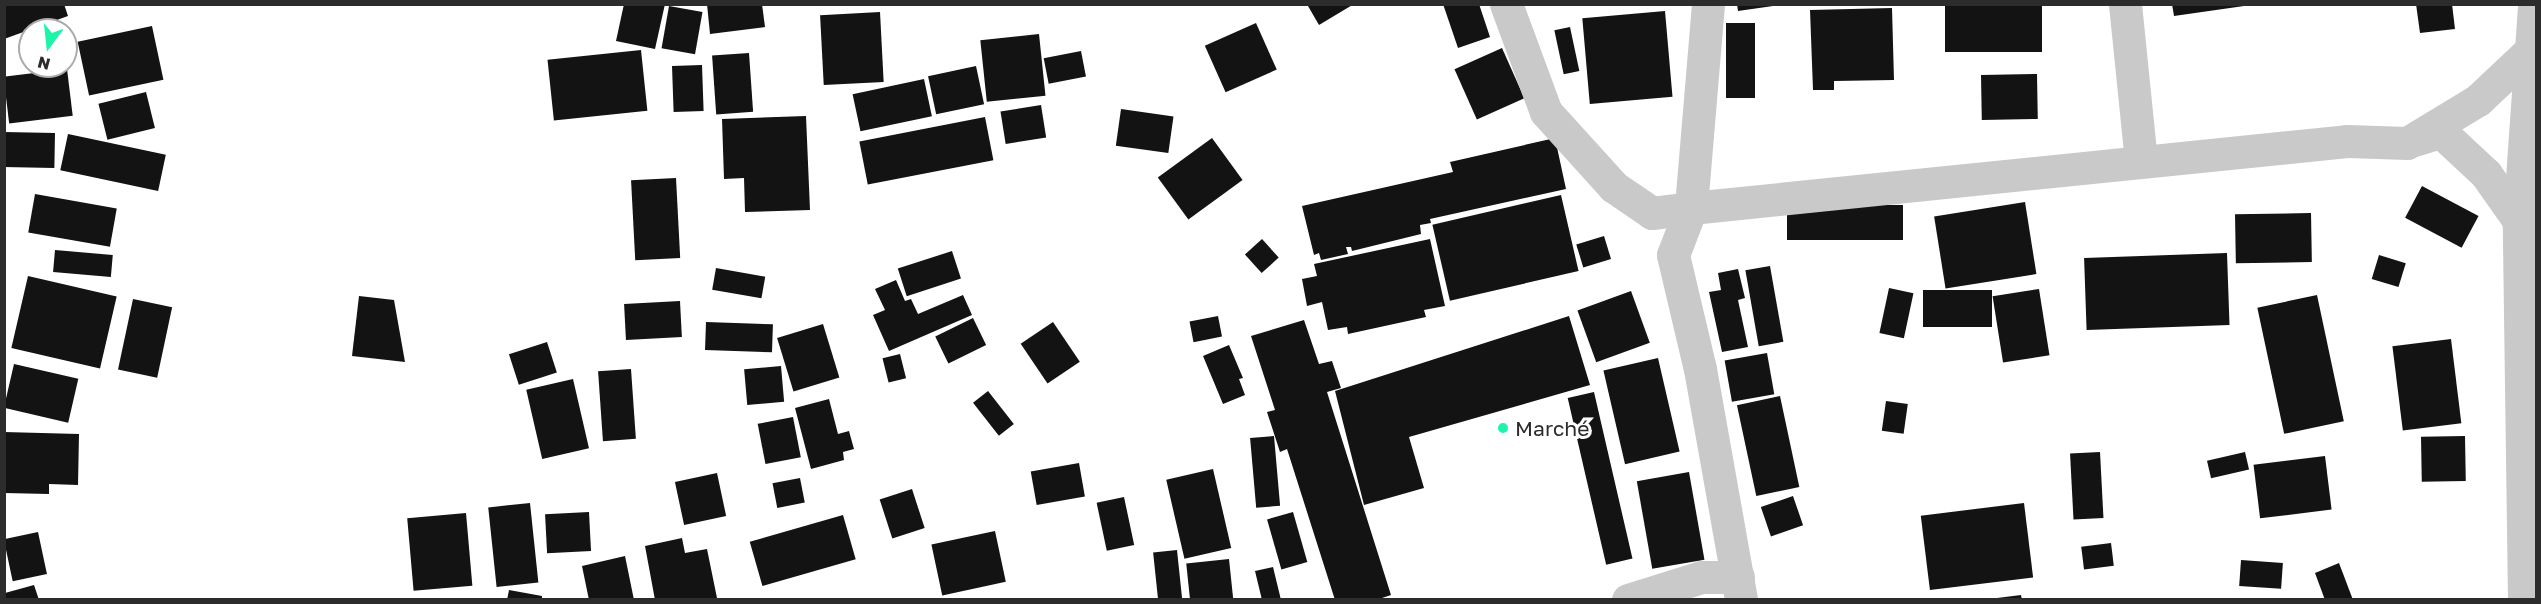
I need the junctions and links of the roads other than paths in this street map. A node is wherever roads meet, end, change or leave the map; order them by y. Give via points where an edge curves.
1 (1506, 4) edge
2 (1708, 4) edge
3 (2125, 4) edge
4 (2534, 4) edge
5 (2531, 50) junction
6 (2407, 143) junction
7 (2141, 161) junction
8 (1691, 208) junction
9 (2519, 222) junction
10 (1740, 589) edge
11 (1628, 600) edge
12 (2524, 600) edge

1 - 8 street via 1546,112 1614,187 1652,213
2 - 8 street
3 - 7 street
4 - 5 street
5 - 6 street via 2478,100
5 - 9 street
6 - 7 street via 2347,141
6 - 9 street via 2441,132 2486,174
7 - 8 street
8 - 10 street via 1674,255 1700,369
9 - 12 street
10 - 11 street via 1702,577

